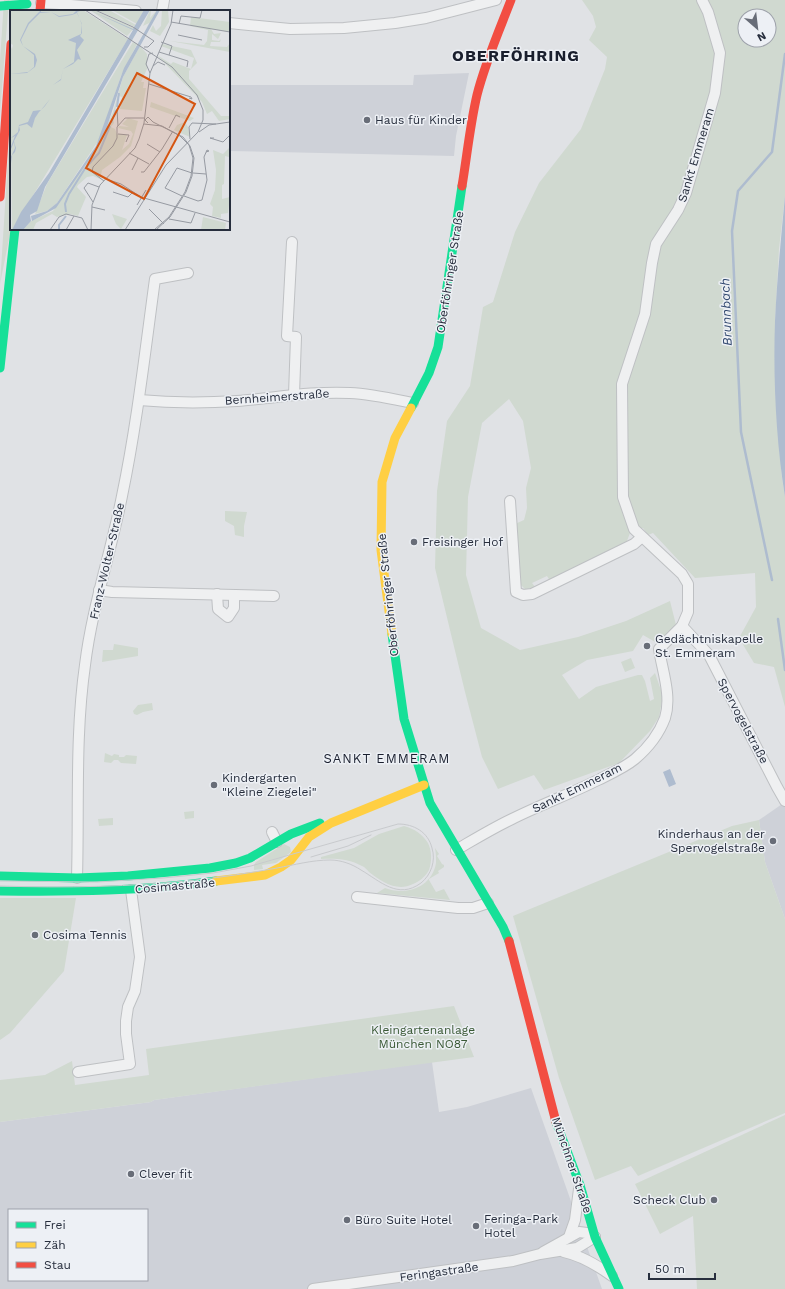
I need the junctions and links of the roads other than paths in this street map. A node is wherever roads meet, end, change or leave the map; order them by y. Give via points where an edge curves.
1 (14, 0) edge
2 (164, 0) edge
3 (496, 0) edge
4 (511, 0) edge
5 (702, 0) edge
6 (40, 5) edge
7 (0, 6) edge
8 (13, 10) edge
9 (125, 10) edge
10 (162, 10) edge
11 (230, 23) edge
12 (10, 58) edge
13 (0, 196) edge
14 (16, 230) edge
15 (292, 242) dead end
16 (188, 273) dead end
17 (0, 368) edge
18 (294, 395) junction
19 (139, 400) junction
20 (413, 403) junction
21 (510, 501) dead end
22 (642, 537) junction
23 (99, 590) junction
24 (217, 594) junction
25 (234, 595) junction
26 (274, 596) dead end
27 (682, 626) junction
28 (424, 785) junction
29 (785, 801) edge
30 (331, 823) junction
31 (272, 832) dead end
32 (280, 841) junction
33 (456, 850) junction
34 (294, 856) junction
35 (0, 876) edge
36 (77, 878) junction
37 (131, 890) junction
38 (0, 891) edge
39 (357, 897) dead end
40 (488, 902) junction
41 (534, 1037) joint
42 (78, 1072) dead end
43 (580, 1185) junction
44 (595, 1236) junction
45 (569, 1237) junction
46 (560, 1251) junction
47 (540, 1254) junction
48 (614, 1278) junction
49 (313, 1289) edge
50 (619, 1289) edge

1 - 8 main road
2 - 10 street
3 - 11 street via 426,18 344,28 290,29
4 - 20 main road, Oberföhringer Straße via 478,88 438,347 429,373
5 - 22 street, Sankt Emmeram via 720,53 715,93 686,193 656,244 645,314 622,384 623,497 634,529
6 - 7 main road, bridge
6 - 9 street via 60,4
12 - 13 main road
14 - 17 main road
15 - 18 street via 287,336 296,337
16 - 19 street, Franz-Wolter-Straße via 155,279
18 - 19 street, Bernheimerstraße via 210,402
18 - 20 street, Bernheimerstraße via 349,393
19 - 23 street, Franz-Wolter-Straße via 116,524
20 - 28 main road, Oberföhringer Straße via 395,438 382,482 381,550 404,719
21 - 22 street via 516,592 523,595 532,594 634,544
22 - 27 street, Sankt Emmeram via 682,574 688,584 688,612
23 - 24 street
23 - 36 street, Franz-Wolter-Straße via 89,636 80,706
24 - 25 street
24 - 25 street via 218,609 228,617 234,608
25 - 26 street
27 - 29 street, Spervogelstraße via 709,655
27 - 33 street, Sankt Emmeram via 659,649 667,701 659,731 648,746 618,770 511,819
28 - 30 main road, Cosimastraße
28 - 33 main road, Oberföhringer Straße via 430,803
30 - 32 main road, Cosimastraße via 319,823
30 - 34 main road, Cosimastraße via 309,837
31 - 32 street
32 - 34 main road via 287,840 293,844
32 - 36 main road, Cosimastraße via 250,858 195,871
33 - 40 main road, Oberföhringer Straße
34 - 37 main road, Cosimastraße via 272,872 256,877
35 - 36 main road, Cosimastraße
37 - 38 main road, Cosimastraße
37 - 42 street via 140,957 135,990 128,1007 126,1022 130,1064
39 - 40 street via 458,908 473,908
40 - 41 main road, Oberföhringer Straße via 510,945
41 - 43 main road, Münchner Straße via 558,1130
43 - 44 main road, Münchner Straße
43 - 45 street via 575,1220
44 - 45 street, Feringastraße via 579,1232
44 - 46 street, Feringastraße via 578,1248
44 - 48 main road, Münchner Straße
45 - 47 street, Feringastraße
46 - 47 street, Feringastraße
46 - 48 street, Feringastraße via 577,1255
47 - 49 street, Feringastraße via 502,1262
48 - 50 main road, Münchner Straße

